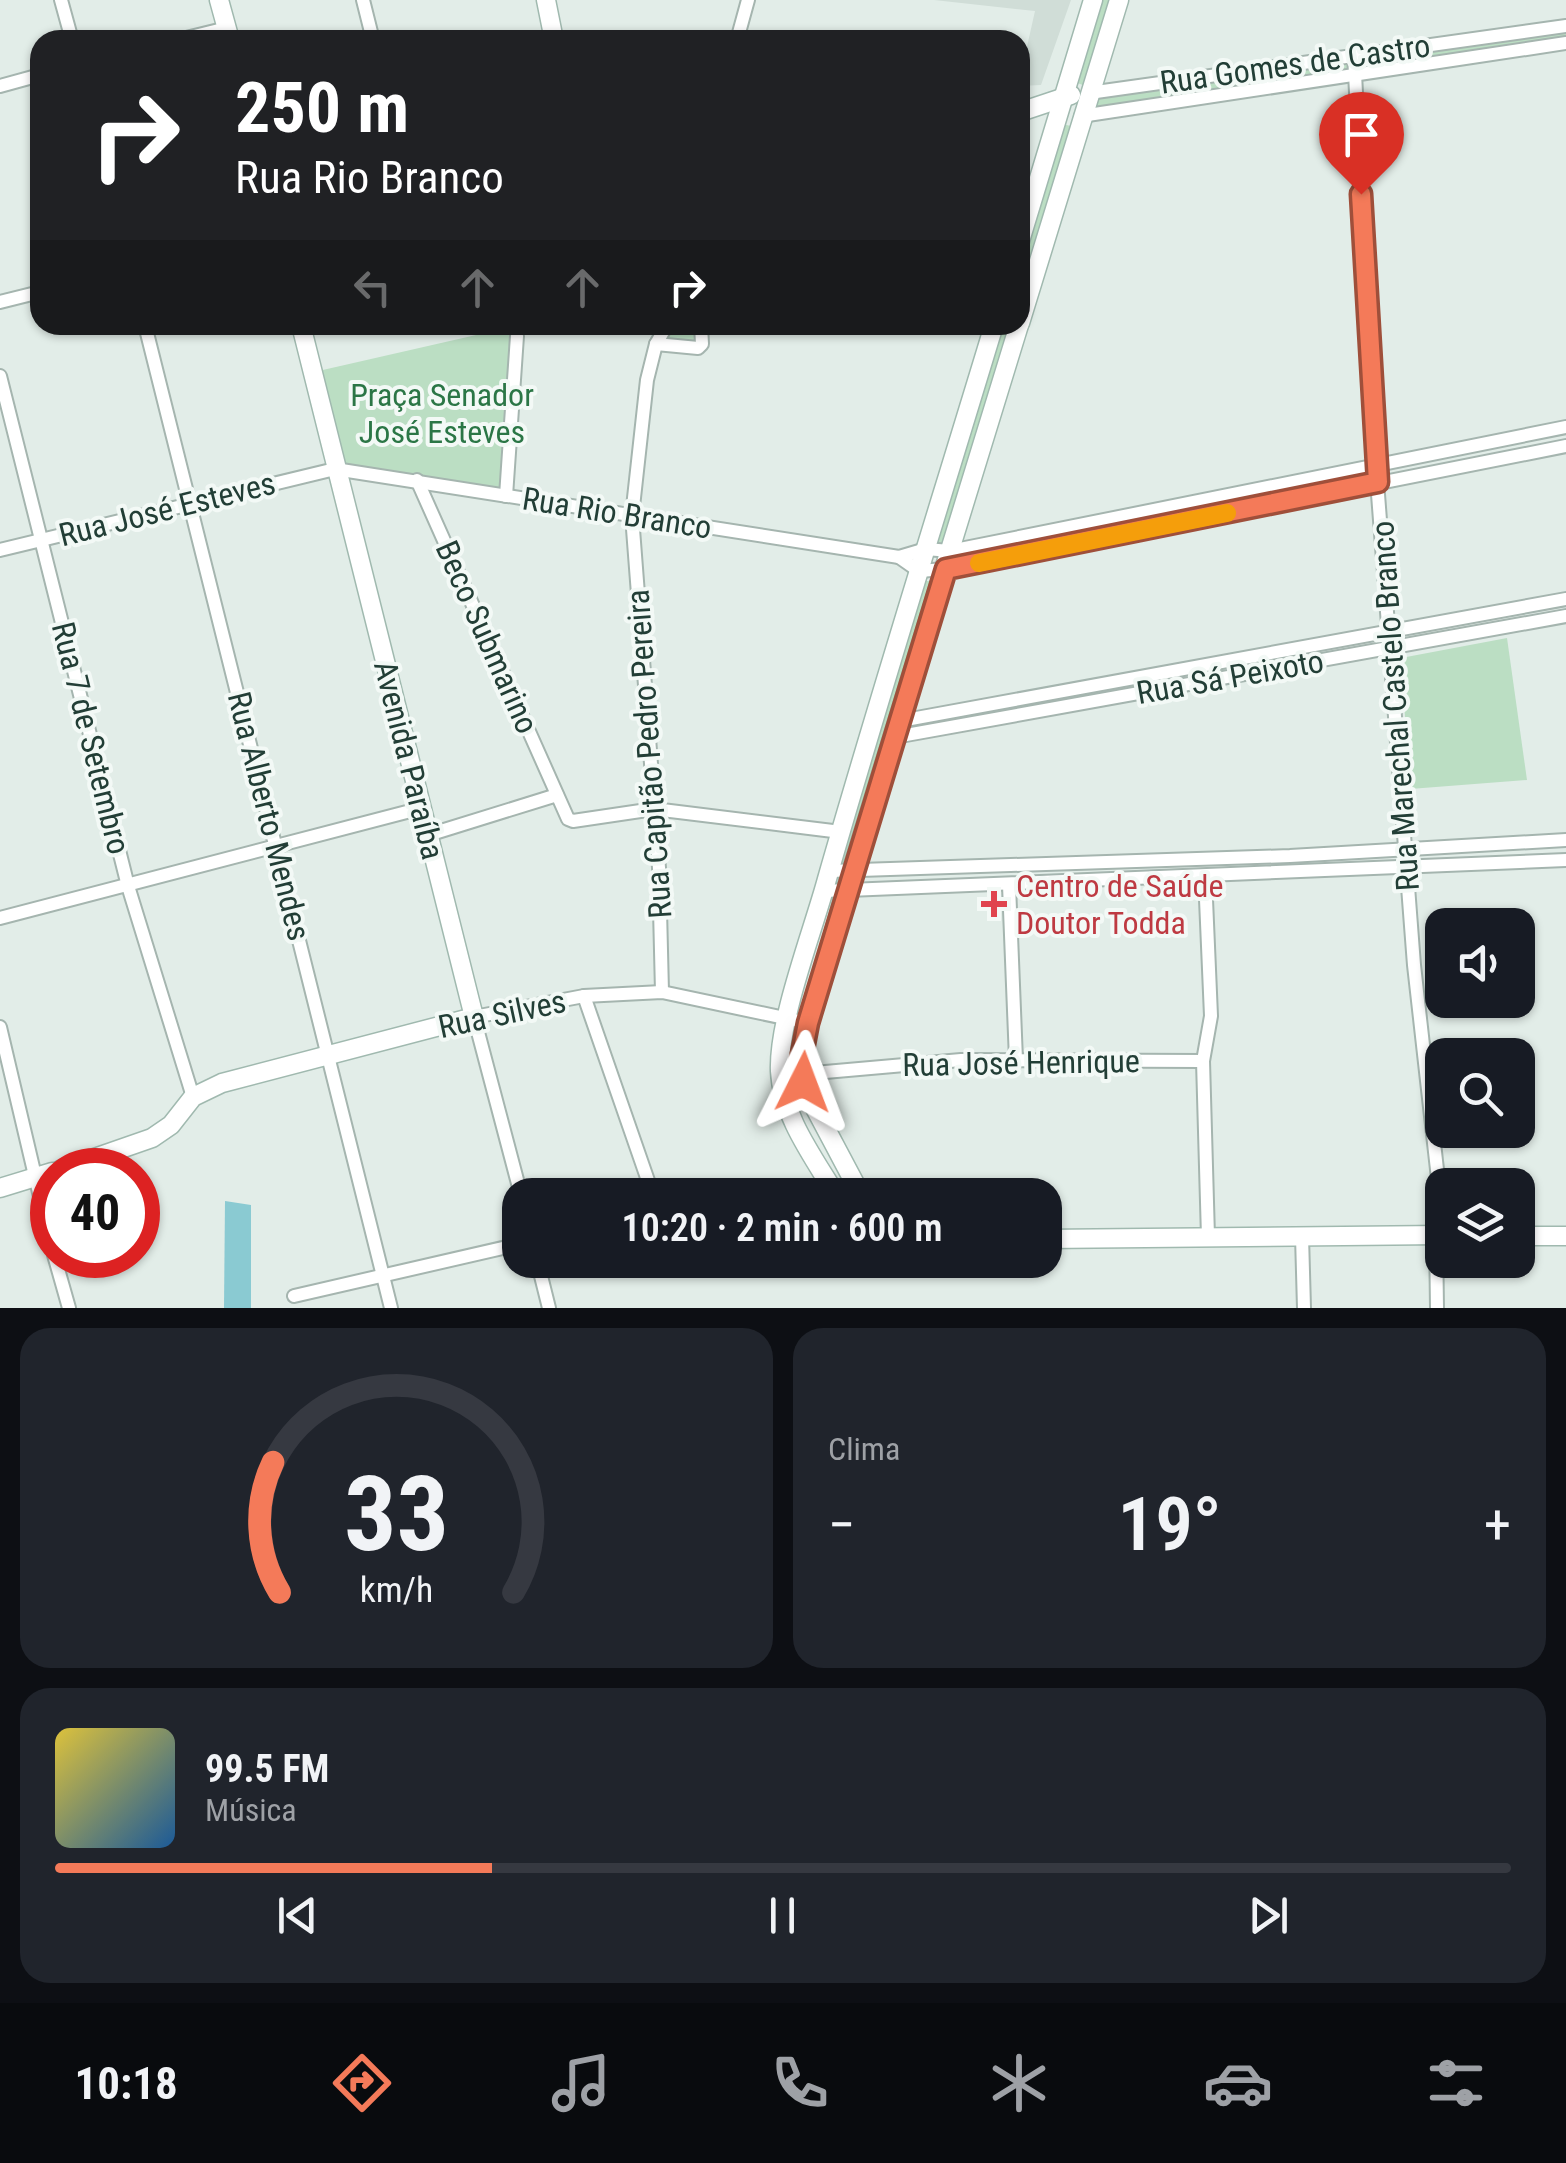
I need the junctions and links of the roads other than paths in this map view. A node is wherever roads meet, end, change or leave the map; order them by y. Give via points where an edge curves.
1 (62, 0) edge
2 (220, 0) edge
3 (363, 0) edge
4 (546, 0) edge
5 (748, 0) edge
6 (1093, 0) edge
7 (1119, 0) edge
8 (1566, 26) edge
9 (70, 30) edge
10 (227, 30) edge
11 (370, 30) edge
12 (552, 30) edge
13 (740, 30) edge
14 (1566, 43) edge
15 (1354, 55) junction
16 (1356, 76) junction
17 (30, 78) edge
18 (0, 86) edge
19 (1089, 92) junction
20 (1064, 96) junction
21 (1030, 110) edge
22 (1030, 113) edge
23 (1081, 116) junction
24 (1058, 118) junction
25 (1030, 208) edge
26 (1030, 290) edge
27 (30, 294) edge
28 (0, 302) edge
29 (147, 335) edge
30 (302, 335) edge
31 (661, 335) edge
32 (702, 335) edge
33 (991, 335) edge
34 (1017, 335) edge
35 (517, 336) dead end
36 (656, 344) junction
37 (0, 376) edge
38 (1566, 428) edge
39 (1566, 446) edge
40 (335, 469) junction
41 (1377, 475) junction
42 (416, 480) junction
43 (506, 496) junction
44 (190, 502) junction
45 (632, 516) junction
46 (42, 540) junction
47 (926, 549) junction
48 (0, 550) edge
49 (899, 557) junction
50 (948, 560) junction
51 (919, 571) junction
52 (1566, 599) edge
53 (1566, 616) edge
54 (1391, 633) junction
55 (1392, 648) junction
56 (897, 729) junction
57 (557, 795) junction
58 (422, 808) junction
59 (654, 809) junction
60 (841, 832) junction
61 (428, 835) junction
62 (1566, 840) edge
63 (1405, 847) junction
64 (276, 849) junction
65 (1566, 860) edge
66 (1407, 866) junction
67 (1174, 868) junction
68 (830, 872) junction
69 (852, 872) junction
70 (1205, 876) junction
71 (1009, 885) junction
72 (128, 886) junction
73 (824, 891) junction
74 (845, 892) junction
75 (0, 918) edge
76 (662, 992) junction
77 (584, 996) junction
78 (474, 1018) junction
79 (788, 1018) junction
80 (808, 1023) junction
81 (0, 1027) edge
82 (329, 1054) junction
83 (1016, 1060) junction
84 (1203, 1061) junction
85 (800, 1073) junction
86 (780, 1076) junction
87 (197, 1094) junction
88 (36, 1148) edge
89 (123, 1148) edge
90 (1437, 1168) edge
91 (516, 1178) edge
92 (646, 1178) edge
93 (826, 1178) edge
94 (852, 1178) edge
95 (30, 1179) edge
96 (0, 1188) edge
97 (1425, 1235) edge
98 (1302, 1236) junction
99 (1535, 1236) edge
100 (1566, 1236) edge
101 (1208, 1238) junction
102 (1062, 1239) edge
103 (502, 1248) edge
104 (382, 1274) junction
105 (60, 1278) edge
106 (542, 1278) edge
107 (1438, 1278) edge
108 (294, 1296) dead end
109 (69, 1308) edge
110 (391, 1308) edge
111 (549, 1308) edge
112 (1304, 1308) edge
113 (1438, 1308) edge

1 - 9 street
2 - 10 street
3 - 11 street
4 - 12 street
5 - 13 street
6 - 20 street
7 - 19 street
8 - 15 street, Rua Gomes de Castro
14 - 16 street, Rua Gomes de Castro
15 - 16 street, Rua Marechal Castelo Branco
15 - 19 street, Rua Gomes de Castro
16 - 23 street, Rua Gomes de Castro
16 - 41 street, Rua Marechal Castelo Branco
17 - 18 street
19 - 20 street, Rua Gomes de Castro
19 - 23 street
20 - 21 street, Rua Gomes de Castro
20 - 24 street
22 - 24 street, Rua Gomes de Castro
23 - 24 street, Rua Gomes de Castro
23 - 26 street
24 - 25 street
27 - 28 street
29 - 44 street, Rua Alberto Mendes
30 - 40 street, Avenida Paraíba
31 - 36 street, Rua Capitão Pedro Pereira
32 - 36 street via 698,348
33 - 47 street
34 - 50 street
35 - 43 street
36 - 45 street, Rua Capitão Pedro Pereira
37 - 46 street, Rua 7 de Setembro
38 - 41 street, Rua Rio Branco
39 - 41 street, Rua Rio Branco
40 - 42 street, Rua Rio Branco
40 - 44 street, Rua José Esteves
40 - 58 street, Avenida Paraíba
41 - 50 street, Rua Rio Branco
41 - 54 street, Rua Marechal Castelo Branco
42 - 43 street, Rua Rio Branco
42 - 57 street, Beco Submarino
43 - 45 street, Rua Rio Branco
44 - 46 street, Rua José Esteves
44 - 64 street, Rua Alberto Mendes
45 - 49 street, Rua Rio Branco
45 - 59 street, Rua Capitão Pedro Pereira
46 - 48 street, Rua José Esteves
46 - 72 street, Rua 7 de Setembro
47 - 49 street, Rua Rio Branco
47 - 50 street, Rua Rio Branco
47 - 51 street
49 - 51 street, Rua Rio Branco
50 - 51 street, Rua Rio Branco
50 - 56 street
51 - 60 street
52 - 54 street, Rua Sá Peixoto
53 - 55 street, Rua Sá Peixoto
54 - 55 street, Rua Marechal Castelo Branco
54 - 56 street, Rua Sá Peixoto
55 - 56 street, Rua Sá Peixoto
55 - 63 street, Rua Marechal Castelo Branco
56 - 69 street
57 - 59 street via 572,822
57 - 61 street
58 - 61 street, Avenida Paraíba
58 - 64 street
59 - 60 street
59 - 76 street, Rua Capitão Pedro Pereira
60 - 68 street
61 - 78 street, Avenida Paraíba
62 - 63 street
63 - 66 street, Rua Marechal Castelo Branco
63 - 67 street
64 - 72 street
64 - 82 street, Rua Alberto Mendes
65 - 66 street
66 - 70 street
66 - 90 street, Rua Marechal Castelo Branco
67 - 69 street
67 - 70 street
67 - 71 street
68 - 69 street
68 - 73 street
69 - 74 street
70 - 84 street via 1211,1016
71 - 74 street
71 - 83 street
72 - 75 street
72 - 87 street, Rua 7 de Setembro
73 - 74 street
73 - 79 street
74 - 80 street
76 - 77 street, Rua Silves
76 - 79 street, Rua Silves
77 - 78 street, Rua Silves
77 - 92 street
78 - 82 street, Rua Silves
78 - 91 street, Avenida Paraíba
79 - 80 street, Rua Silves
79 - 86 street
80 - 85 street
81 - 88 street
82 - 87 street, Rua Silves
82 - 104 street, Rua Alberto Mendes
83 - 84 street, Rua José Henrique
83 - 85 street, Rua José Henrique
84 - 101 street
85 - 86 street, Rua José Henrique
85 - 94 street
86 - 93 street via 789,1111
87 - 89 street via 170,1125
95 - 96 street
97 - 98 street
98 - 101 street
98 - 112 street
99 - 100 street
101 - 102 street
103 - 104 street
104 - 108 street
104 - 110 street, Rua Alberto Mendes
105 - 109 street
106 - 111 street
107 - 113 street

